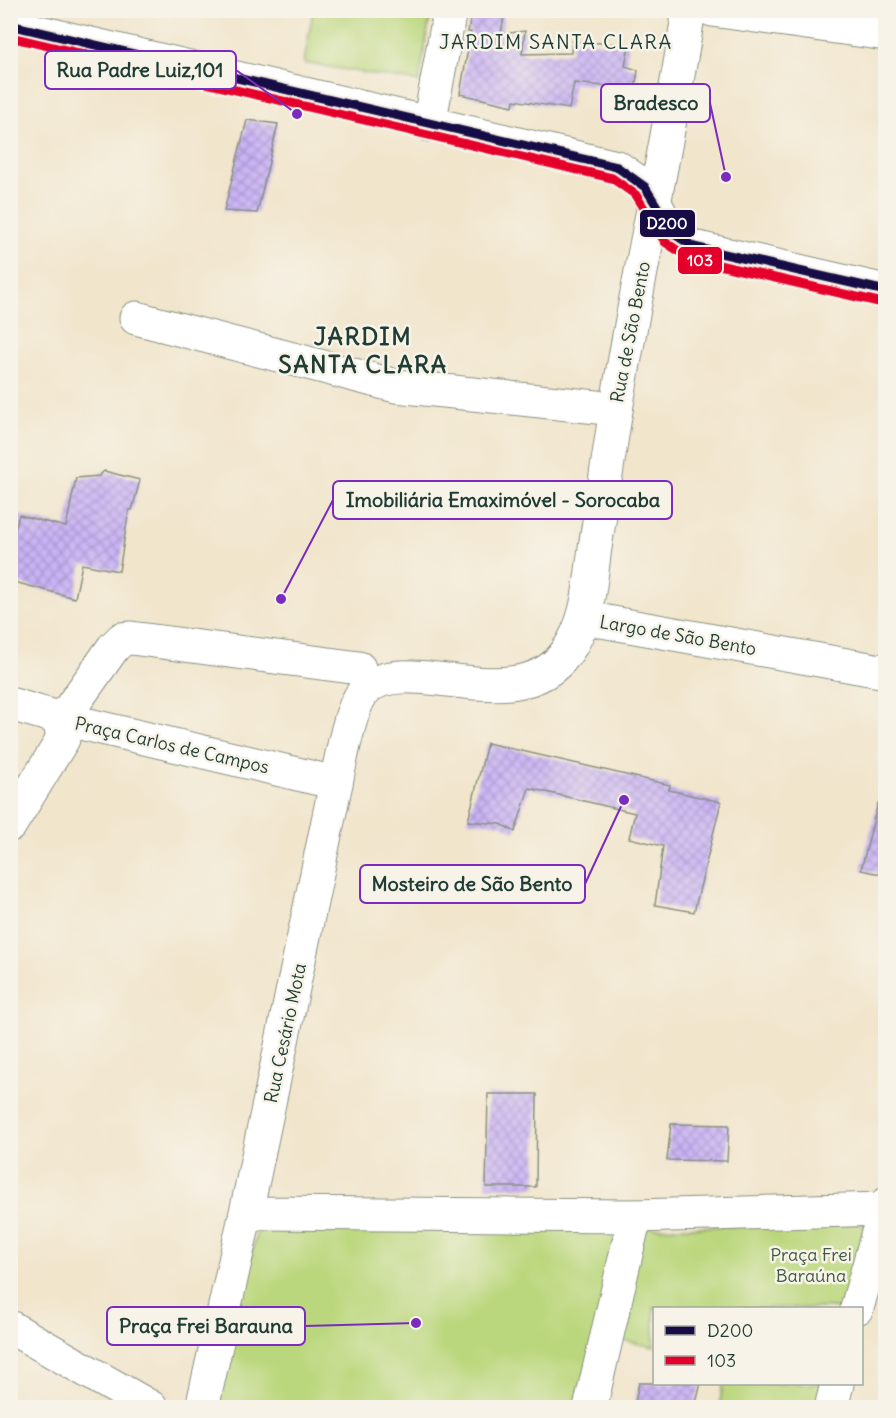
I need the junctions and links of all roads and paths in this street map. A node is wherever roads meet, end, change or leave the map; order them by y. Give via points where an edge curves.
1 (450, 10) edge
2 (688, 10) edge
3 (712, 10) edge
4 (10, 25) edge
5 (885, 34) edge
6 (429, 125) junction
7 (664, 147) junction
8 (617, 167) junction
9 (654, 200) junction
10 (885, 291) edge
11 (136, 318) dead end
12 (616, 409) junction
13 (585, 618) junction
14 (885, 672) edge
15 (372, 678) junction
16 (10, 704) edge
17 (59, 718) junction
18 (336, 783) junction
19 (10, 825) edge
20 (249, 1199) junction
21 (885, 1207) edge
22 (634, 1216) junction
23 (857, 1307) edge
24 (10, 1327) edge
25 (836, 1385) edge
26 (152, 1407) edge
27 (202, 1407) edge
28 (590, 1407) edge
29 (831, 1407) edge

1 - 6 street
2 - 7 street, Rua de São Bento
3 - 5 street
4 - 6 street
6 - 8 street
7 - 8 street via 642,161
7 - 9 street, Rua de São Bento
8 - 9 street via 640,183
9 - 10 street via 674,234 694,247
9 - 12 street, Rua de São Bento
11 - 12 street via 396,386
12 - 13 street, Rua de São Bento
13 - 14 street, Largo de São Bento
13 - 15 street, Largo de São Bento via 563,657 537,676 489,684
15 - 17 street, Praça Carlos de Campos via 122,639
15 - 18 street, Rua Cesário Mota via 349,726
16 - 17 street
17 - 18 street, Praça Carlos de Campos
17 - 19 street via 63,739
18 - 20 street, Rua Cesário Mota
20 - 22 street via 260,1213
20 - 27 street, Rua Cesário Mota
21 - 22 street
21 - 23 street
22 - 28 street
24 - 26 street
25 - 29 street

